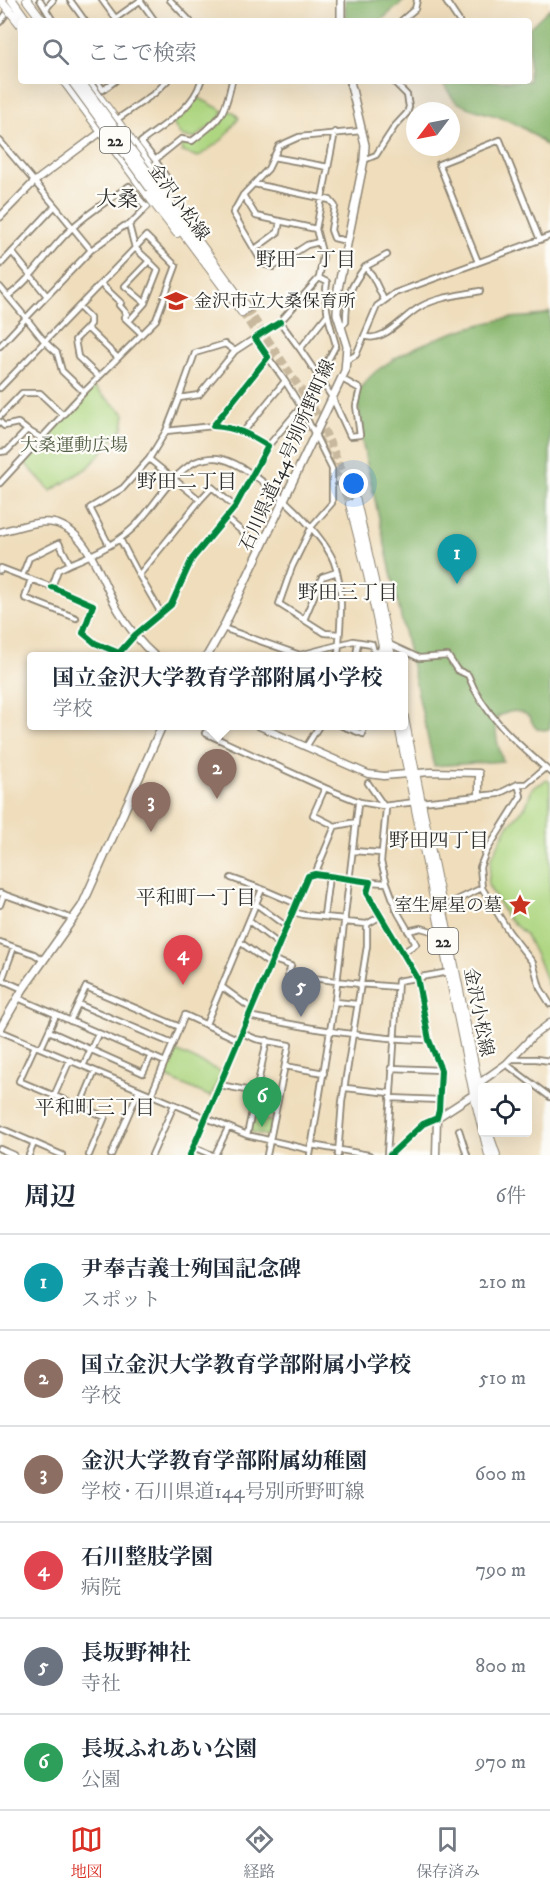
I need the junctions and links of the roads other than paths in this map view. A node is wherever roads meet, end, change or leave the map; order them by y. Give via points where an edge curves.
1 (1, 0) edge
2 (7, 0) edge
3 (14, 0) edge
4 (21, 0) edge
5 (29, 0) edge
6 (40, 0) edge
7 (52, 0) edge
8 (70, 0) edge
9 (102, 0) edge
10 (140, 0) edge
11 (170, 0) edge
12 (417, 0) edge
13 (445, 0) edge
14 (340, 1) edge
15 (46, 9) junction
16 (18, 18) edge
17 (25, 18) edge
18 (34, 18) edge
19 (42, 18) edge
20 (51, 18) edge
21 (83, 18) edge
22 (116, 18) edge
23 (119, 18) edge
24 (153, 18) edge
25 (187, 18) edge
26 (341, 18) edge
27 (404, 18) edge
28 (457, 18) edge
29 (18, 20) edge
30 (0, 22) edge
31 (66, 84) edge
32 (74, 84) edge
33 (82, 84) edge
34 (89, 84) edge
35 (99, 84) edge
36 (111, 84) edge
37 (163, 84) edge
38 (200, 84) edge
39 (231, 84) edge
40 (351, 84) edge
41 (396, 84) edge
42 (116, 120) junction
43 (101, 131) junction
44 (361, 131) junction
45 (335, 132) junction
46 (0, 141) edge
47 (273, 157) junction
48 (155, 160) junction
49 (364, 160) junction
50 (328, 167) junction
51 (34, 182) junction
52 (254, 184) junction
53 (243, 195) junction
54 (322, 198) junction
55 (158, 199) junction
56 (55, 206) junction
57 (0, 217) edge
58 (280, 221) junction
59 (129, 225) junction
60 (73, 227) junction
61 (316, 228) junction
62 (550, 236) edge
63 (540, 240) junction
64 (346, 241) junction
65 (319, 242) junction
66 (135, 248) junction
67 (255, 249) junction
68 (91, 250) junction
69 (12, 252) junction
70 (387, 255) dead end
71 (149, 261) junction
72 (478, 262) junction
73 (0, 265) edge
74 (365, 267) junction
75 (30, 275) junction
76 (319, 278) junction
77 (101, 284) junction
78 (0, 287) edge
79 (480, 291) dead end
80 (8, 296) junction
81 (47, 296) junction
82 (384, 300) junction
83 (145, 303) junction
84 (79, 307) junction
85 (327, 315) junction
86 (26, 318) junction
87 (129, 321) junction
88 (280, 322) junction
89 (341, 326) junction
90 (87, 327) junction
91 (0, 334) edge
92 (142, 334) junction
93 (364, 336) junction
94 (255, 338) junction
95 (5, 340) junction
96 (45, 342) junction
97 (0, 346) edge
98 (300, 349) junction
99 (235, 351) junction
100 (268, 357) junction
101 (118, 358) junction
102 (347, 360) junction
103 (99, 377) junction
104 (319, 377) junction
105 (342, 379) junction
106 (285, 381) junction
107 (0, 388) edge
108 (84, 392) junction
109 (179, 398) junction
110 (333, 399) junction
111 (301, 407) junction
112 (63, 415) junction
113 (0, 416) edge
114 (0, 422) edge
115 (213, 426) junction
116 (27, 430) junction
117 (166, 431) junction
118 (244, 431) junction
119 (316, 434) junction
120 (41, 438) junction
121 (268, 446) junction
122 (0, 452) edge
123 (149, 459) junction
124 (253, 476) junction
125 (175, 479) junction
126 (0, 483) edge
127 (200, 500) junction
128 (284, 501) junction
129 (353, 502) tunnel mouth
130 (235, 507) junction
131 (226, 518) junction
132 (312, 526) junction
133 (0, 532) edge
134 (120, 539) junction
135 (109, 545) junction
136 (262, 548) junction
137 (91, 555) junction
138 (70, 564) junction
139 (0, 571) edge
140 (337, 572) junction
141 (139, 574) junction
142 (22, 576) junction
143 (31, 579) junction
144 (52, 587) junction
145 (161, 613) junction
146 (76, 618) dead end
147 (304, 620) junction
148 (223, 628) junction
149 (339, 634) junction
150 (135, 635) junction
151 (358, 642) junction
152 (385, 643) junction
153 (338, 646) junction
154 (150, 652) edge
155 (210, 652) edge
156 (291, 652) edge
157 (313, 652) edge
158 (338, 652) edge
159 (357, 652) edge
160 (385, 652) edge
161 (389, 652) edge
162 (404, 652) edge
163 (408, 654) edge
164 (160, 730) edge
165 (207, 730) edge
166 (268, 730) edge
167 (317, 730) edge
168 (352, 730) edge
169 (363, 730) edge
170 (400, 730) edge
171 (406, 730) edge
172 (306, 747) junction
173 (548, 770) edge
174 (412, 773) junction
175 (368, 783) dead end
176 (518, 784) junction
177 (325, 788) junction
178 (479, 796) junction
179 (360, 802) junction
180 (418, 802) junction
181 (383, 806) junction
182 (356, 822) junction
183 (336, 826) junction
184 (353, 851) junction
185 (381, 853) junction
186 (315, 874) junction
187 (329, 876) junction
188 (231, 878) dead end
189 (350, 879) junction
190 (370, 882) junction
191 (387, 883) junction
192 (482, 888) junction
193 (262, 889) junction
194 (2, 894) edge
195 (256, 904) junction
196 (297, 904) junction
197 (0, 905) edge
198 (439, 906) junction
199 (396, 909) junction
200 (293, 912) junction
201 (324, 916) junction
202 (381, 916) junction
203 (73, 919) junction
204 (345, 920) junction
205 (249, 921) junction
206 (368, 924) junction
207 (287, 927) junction
208 (408, 931) junction
209 (435, 932) dead end
210 (0, 942) edge
211 (240, 942) junction
212 (280, 945) junction
213 (14, 947) junction
214 (402, 953) junction
215 (43, 960) junction
216 (0, 961) edge
217 (272, 962) junction
218 (8, 964) junction
219 (449, 972) junction
220 (417, 977) junction
221 (1, 980) edge
222 (337, 981) junction
223 (360, 984) junction
224 (222, 987) junction
225 (397, 987) junction
226 (23, 989) junction
227 (18, 998) junction
228 (335, 1002) junction
229 (78, 1004) junction
230 (357, 1004) junction
231 (550, 1004) edge
232 (252, 1009) junction
233 (56, 1015) junction
234 (249, 1017) junction
235 (70, 1022) junction
236 (550, 1023) edge
237 (206, 1024) junction
238 (180, 1028) junction
239 (0, 1030) edge
240 (49, 1031) junction
241 (330, 1032) junction
242 (242, 1033) junction
243 (98, 1034) junction
244 (352, 1035) junction
245 (393, 1039) junction
246 (239, 1040) junction
247 (267, 1040) junction
248 (429, 1040) junction
249 (173, 1044) junction
250 (34, 1046) junction
251 (41, 1048) junction
252 (91, 1049) junction
253 (151, 1056) junction
254 (69, 1060) junction
255 (550, 1061) edge
256 (165, 1062) junction
257 (508, 1062) junction
258 (83, 1066) junction
259 (285, 1066) junction
260 (391, 1068) junction
261 (441, 1070) junction
262 (95, 1071) junction
263 (324, 1073) junction
264 (220, 1085) junction
265 (346, 1088) junction
266 (139, 1089) junction
267 (476, 1090) junction
268 (256, 1092) junction
269 (478, 1094) edge
270 (152, 1095) junction
271 (54, 1096) junction
272 (390, 1096) junction
273 (550, 1097) edge
274 (440, 1100) junction
275 (174, 1105) junction
276 (80, 1107) junction
277 (437, 1118) junction
278 (206, 1119) junction
279 (0, 1128) edge
280 (228, 1128) junction
281 (459, 1130) dead end
282 (247, 1135) junction
283 (490, 1137) edge
284 (269, 1140) junction
285 (34, 1143) junction
286 (193, 1147) junction
287 (0, 1149) edge
288 (311, 1150) edge
289 (338, 1152) edge
290 (14, 1155) edge
291 (28, 1155) edge
292 (62, 1155) edge
293 (89, 1155) edge
294 (111, 1155) edge
295 (152, 1155) edge
296 (190, 1155) edge
297 (214, 1155) edge
298 (267, 1155) edge
299 (369, 1155) edge
300 (388, 1155) edge
301 (436, 1155) edge
302 (467, 1155) edge
303 (489, 1155) edge
304 (496, 1155) edge

1 - 29 main road, bridge
2 - 16 main road, bridge
3 - 17 main road, bridge
3 - 30 street
4 - 18 main road
5 - 19 main road
6 - 15 street
7 - 15 street
8 - 21 street
9 - 22 street
10 - 23 street
10 - 24 street
11 - 25 street
12 - 27 street via 415,9
13 - 28 street
14 - 26 main road
15 - 20 street
31 - 43 main road, 22
32 - 55 main road, 金沢小松線 / 22, bridge
33 - 55 main road, 金沢小松線 / 22, bridge
34 - 42 main road, 22
35 - 36 street via 103,90
37 - 42 street
38 - 48 street via 182,111 141,142
39 - 48 street via 218,121 192,141 181,139
40 - 44 main road, 石川県道144号別所野町線
41 - 49 street via 406,95 407,113 376,155
42 - 43 street
42 - 55 main road, 22 via 161,181
43 - 51 street
43 - 55 main road, 22, bridge via 148,195
44 - 45 street
44 - 49 main road, 石川県道144号別所野町線
45 - 47 street via 299,137 279,146
45 - 50 street
46 - 51 street
47 - 50 street
47 - 52 street
48 - 55 street via 171,184
49 - 64 main road, 石川県道144号別所野町線
50 - 54 street
51 - 56 street
51 - 57 street
52 - 53 street
52 - 54 street
53 - 58 street via 256,216
53 - 67 street via 232,213
54 - 61 street
54 - 64 street via 335,206 331,230 334,238
55 - 55 main road, 金沢小松線 / 22 via 225,289 244,310 235,291
55 - 59 street
55 - 60 street via 129,186
56 - 60 street
56 - 69 street
58 - 61 street
58 - 67 street via 278,232
59 - 66 street
59 - 68 street
60 - 68 street
60 - 75 street
61 - 65 street
62 - 63 street
63 - 72 street
63 - 72 street via 500,140 439,164
64 - 89 main road, 石川県道144号別所野町線 via 337,303
65 - 67 street via 307,245 273,267 263,264
65 - 76 street via 323,256
66 - 71 street
66 - 77 street
66 - 92 street via 146,236 176,266 159,315
68 - 81 street
69 - 73 street
69 - 75 street
70 - 74 street
71 - 83 street via 158,270
71 - 83 street via 125,286
72 - 82 street
74 - 82 street
74 - 89 street via 348,293 346,322
75 - 80 street
75 - 81 street
76 - 85 street via 327,282
76 - 88 street
77 - 84 street
77 - 87 street via 121,303
78 - 80 street
79 - 93 street via 421,306 382,335 371,339
80 - 86 street
81 - 86 street
82 - 93 street via 376,306
83 - 87 street
84 - 90 street via 90,318
84 - 96 street
85 - 98 street
85 - 104 street via 336,345
86 - 95 street
86 - 96 street
87 - 92 street
88 - 94 street
88 - 98 street
89 - 102 main road, 石川県道144号別所野町線
90 - 101 street
90 - 103 street via 75,340 78,357
91 - 95 street
92 - 101 street
93 - 102 street via 356,355
94 - 99 street
94 - 100 street
95 - 97 street
96 - 107 street
96 - 108 street via 57,353 62,371
98 - 104 street
99 - 109 street via 199,395
99 - 109 street via 225,344 195,353
100 - 106 street
100 - 115 street
101 - 103 street
102 - 105 main road, 石川県道144号別所野町線
103 - 108 street
104 - 110 street
105 - 110 main road, 石川県道144号別所野町線
105 - 110 street via 360,389 356,406 360,435 351,436
106 - 111 street
106 - 118 street
108 - 112 street
109 - 117 street
110 - 119 main road, 石川県道144号別所野町線
111 - 119 street
111 - 121 street
112 - 113 street via 40,393 22,393
112 - 120 street
114 - 116 street via 4,426 18,423
115 - 117 street
115 - 118 street
116 - 120 street
116 - 122 street via 7,451
117 - 123 street
118 - 121 street
119 - 128 main road, 石川県道144号別所野町線
119 - 132 street via 332,469 332,503
120 - 126 street
121 - 124 street
123 - 125 street
123 - 135 street via 123,488 90,508
124 - 125 street via 232,462 207,459 196,462
124 - 128 street
124 - 130 street
125 - 127 street
125 - 134 street
127 - 130 street via 212,487
127 - 141 street
128 - 132 street
128 - 136 main road, 石川県道144号別所野町線
129 - 152 main road
130 - 131 street
131 - 136 street
131 - 145 street via 192,559 171,605
132 - 140 street via 330,552
132 - 147 street via 279,600 279,604
133 - 137 street via 53,523 66,528
134 - 135 street
134 - 141 street
135 - 137 street
136 - 148 main road, 石川県道144号別所野町線
137 - 138 street
137 - 150 street
138 - 142 street via 60,543 29,558
138 - 144 street via 58,570
139 - 142 street via 1,568
140 - 147 street via 322,577
140 - 149 street via 341,598
141 - 145 street
142 - 143 street
143 - 144 street
143 - 146 street via 25,598
144 - 150 street via 93,605 83,633 95,643 119,652
145 - 150 street
147 - 149 street via 325,633
148 - 155 main road, 石川県道144号別所野町線
148 - 156 street
149 - 153 street
150 - 154 street
151 - 152 street via 372,644 374,652 380,651
151 - 153 street
151 - 159 street
152 - 160 main road
152 - 161 main road
152 - 162 street
153 - 157 street
153 - 158 street
163 - 173 street via 419,658 448,656 457,670 468,675 502,728
164 - 203 main road via 100,869
165 - 177 street via 205,733
166 - 172 street
167 - 172 street
168 - 169 street via 363,734
170 - 174 main road, 金沢小松線 / 22
171 - 174 main road, 金沢小松線 / 22
172 - 174 street via 368,774
173 - 176 street via 526,784
174 - 178 street via 479,773
174 - 180 main road, 金沢小松線 / 22
175 - 181 street
176 - 178 street via 498,794
176 - 192 street via 521,796 480,867
177 - 179 street
177 - 183 street via 313,815
178 - 180 street
179 - 181 street
179 - 182 street
180 - 181 street
180 - 198 main road, 金沢小松線 / 22
181 - 185 street via 386,809
182 - 183 street
182 - 184 street
183 - 186 street
184 - 185 street
184 - 189 street
185 - 191 street
186 - 187 street
186 - 196 street via 308,876
187 - 189 street
187 - 201 street
188 - 193 street
189 - 190 street
189 - 204 street
190 - 191 street
190 - 202 street via 368,893
191 - 199 street
192 - 198 street
192 - 231 street via 508,932 533,963 540,988
193 - 195 street
193 - 196 street
194 - 197 street
194 - 203 street
195 - 205 street
195 - 207 street
196 - 200 street
198 - 199 street
198 - 219 main road, 金沢小松線 / 22
198 - 267 main road, 金沢小松線 / 22
199 - 208 street
200 - 201 street
200 - 207 street
201 - 204 street
202 - 206 street
202 - 214 street
203 - 215 main road
204 - 206 street
204 - 222 street
205 - 211 street
205 - 212 street
206 - 223 street
207 - 212 street
208 - 209 street via 421,928
208 - 214 street via 416,944
210 - 213 street
211 - 217 street
211 - 224 street
212 - 217 street
213 - 215 street
213 - 218 street
214 - 220 street
215 - 226 main road
216 - 218 street
217 - 222 street via 291,966 288,975
217 - 232 street
218 - 221 street
219 - 220 street
219 - 267 main road, 金沢小松線 / 22
220 - 225 street via 398,981
220 - 248 street
221 - 226 street
222 - 223 street
222 - 228 street
223 - 225 street
223 - 230 street
224 - 232 street
224 - 237 street
225 - 245 street
226 - 227 main road
227 - 233 street
227 - 239 main road
228 - 230 street
228 - 241 street
229 - 235 street
229 - 238 street via 86,987
229 - 249 street
230 - 244 street
232 - 234 street
233 - 235 street
233 - 240 street
234 - 241 street
234 - 242 street
235 - 243 street
236 - 257 street
237 - 238 street via 185,1016
237 - 246 street
238 - 249 street
239 - 250 street
240 - 251 street
240 - 252 street
241 - 244 street
241 - 263 street
242 - 246 street
242 - 247 street
243 - 252 street
243 - 253 street
244 - 245 street
244 - 265 street
245 - 248 street
245 - 260 street
246 - 264 street
247 - 259 street via 289,1045
247 - 268 street
248 - 261 street
249 - 256 street
250 - 251 street
250 - 271 street via 19,1082
251 - 254 street
252 - 253 street via 144,1073
252 - 258 street
253 - 256 street
254 - 258 street
254 - 271 street
255 - 257 street
256 - 270 street
257 - 267 street via 484,1079
257 - 273 street
258 - 262 street
259 - 263 street
259 - 284 street
260 - 261 street
260 - 272 street
261 - 274 street
262 - 266 street
262 - 276 street
263 - 288 street
264 - 268 street
264 - 278 street
265 - 272 street
265 - 289 street
266 - 270 street
266 - 294 street
267 - 269 main road, 金沢小松線 / 22
267 - 277 street
267 - 303 main road, 金沢小松線 / 22
268 - 282 street
270 - 275 street
271 - 276 street
272 - 274 street
272 - 300 street
274 - 277 street
275 - 278 street
275 - 295 street
276 - 293 street via 105,1117
277 - 300 street via 423,1124
277 - 301 street
278 - 280 street
278 - 286 street
279 - 285 street
280 - 282 street
280 - 297 street
281 - 302 street
282 - 284 street
283 - 304 main road
284 - 288 street
284 - 298 street
285 - 291 street
285 - 292 street
286 - 296 street
286 - 297 street
287 - 290 street
288 - 289 street
289 - 299 street

